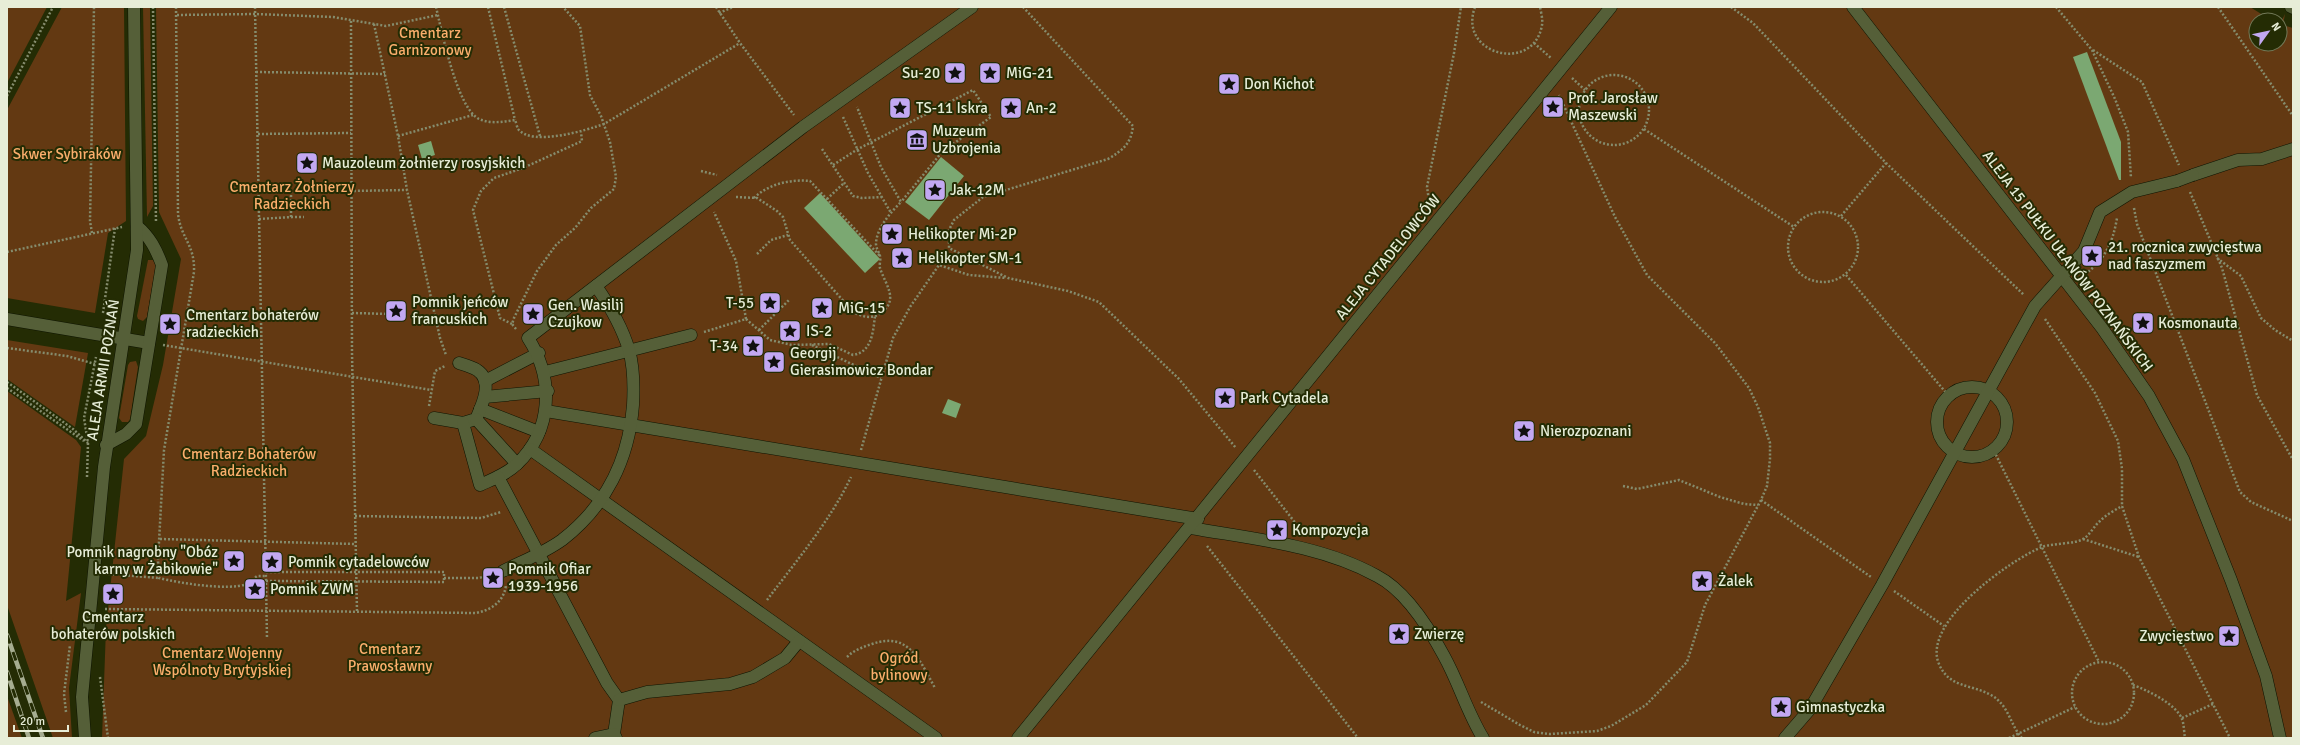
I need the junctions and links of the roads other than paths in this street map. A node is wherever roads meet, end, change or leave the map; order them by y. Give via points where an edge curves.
1 (134, 7) edge
2 (972, 7) edge
3 (1611, 7) edge
4 (1853, 7) edge
5 (2293, 149) edge
6 (137, 226) junction
7 (2062, 277) junction
8 (596, 286) junction
9 (7, 319) edge
10 (697, 334) road end
11 (124, 339) junction
12 (149, 343) junction
13 (629, 352) junction
14 (539, 354) junction
15 (453, 362) road end
16 (545, 372) junction
17 (485, 381) junction
18 (548, 391) junction
19 (1990, 391) junction
20 (485, 397) junction
21 (546, 411) junction
22 (478, 414) junction
23 (434, 418) dead end
24 (464, 423) junction
25 (632, 424) junction
26 (539, 432) junction
27 (106, 445) junction
28 (530, 449) junction
29 (1955, 454) junction
30 (517, 464) junction
31 (498, 477) junction
32 (601, 500) junction
33 (1194, 523) junction
34 (540, 553) junction
35 (503, 571) road end
36 (799, 640) junction
37 (619, 700) junction
38 (615, 736) edge
39 (85, 738) edge
40 (595, 738) edge
41 (936, 738) edge
42 (1018, 738) edge
43 (1483, 738) edge
44 (1786, 738) edge
45 (2280, 738) edge

1 - 6 street, ALEJA ARMII POZNAŃ
2 - 8 street via 804,127
3 - 33 street, ALEJA CYTADELOWCÓW
4 - 7 street, ALEJA 15 PUŁKU UŁANÓW POZNAŃSKICH
5 - 7 street via 2262,159 2238,160 2132,192 2100,212 2084,251
6 - 11 street, ALEJA ARMII POZNAŃ via 134,276
6 - 12 street via 156,249 162,265
7 - 19 street via 2035,306
7 - 45 street, ALEJA 15 PUŁKU UŁANÓW POZNAŃSKICH via 2102,328 2149,396 2182,458 2266,676
8 - 13 street via 609,305
8 - 14 street via 528,338
9 - 11 street
10 - 13 street
11 - 12 street
11 - 27 street, ALEJA ARMII POZNAŃ
12 - 27 street via 136,424 126,434
13 - 16 street
13 - 25 street via 633,374
14 - 16 street
14 - 17 street
15 - 17 street via 478,370
16 - 18 street
17 - 20 street
18 - 20 street
18 - 21 street
19 - 29 street
19 - 29 street via 2002,403 2008,420 2005,437 1994,451 1975,459
19 - 29 street via 1976,387 1961,388 1948,395 1939,409 1936,426 1942,443
20 - 22 street
21 - 25 street
21 - 26 street
22 - 24 street
22 - 26 street
22 - 30 street
23 - 24 street
24 - 31 street via 480,485
25 - 32 street via 616,475
25 - 33 street
26 - 28 street
27 - 39 street, ALEJA ARMII POZNAŃ via 82,698
28 - 30 street
28 - 32 street
29 - 44 street via 1810,709
30 - 31 street
31 - 34 street
32 - 34 street via 580,524
32 - 36 street
33 - 42 street, ALEJA CYTADELOWCÓW
33 - 43 street via 1318,551 1378,576 1413,608 1444,656
34 - 35 street
34 - 37 street via 607,683
36 - 37 street via 785,658 753,677 730,684 647,692
36 - 41 street
37 - 38 street
38 - 40 street

